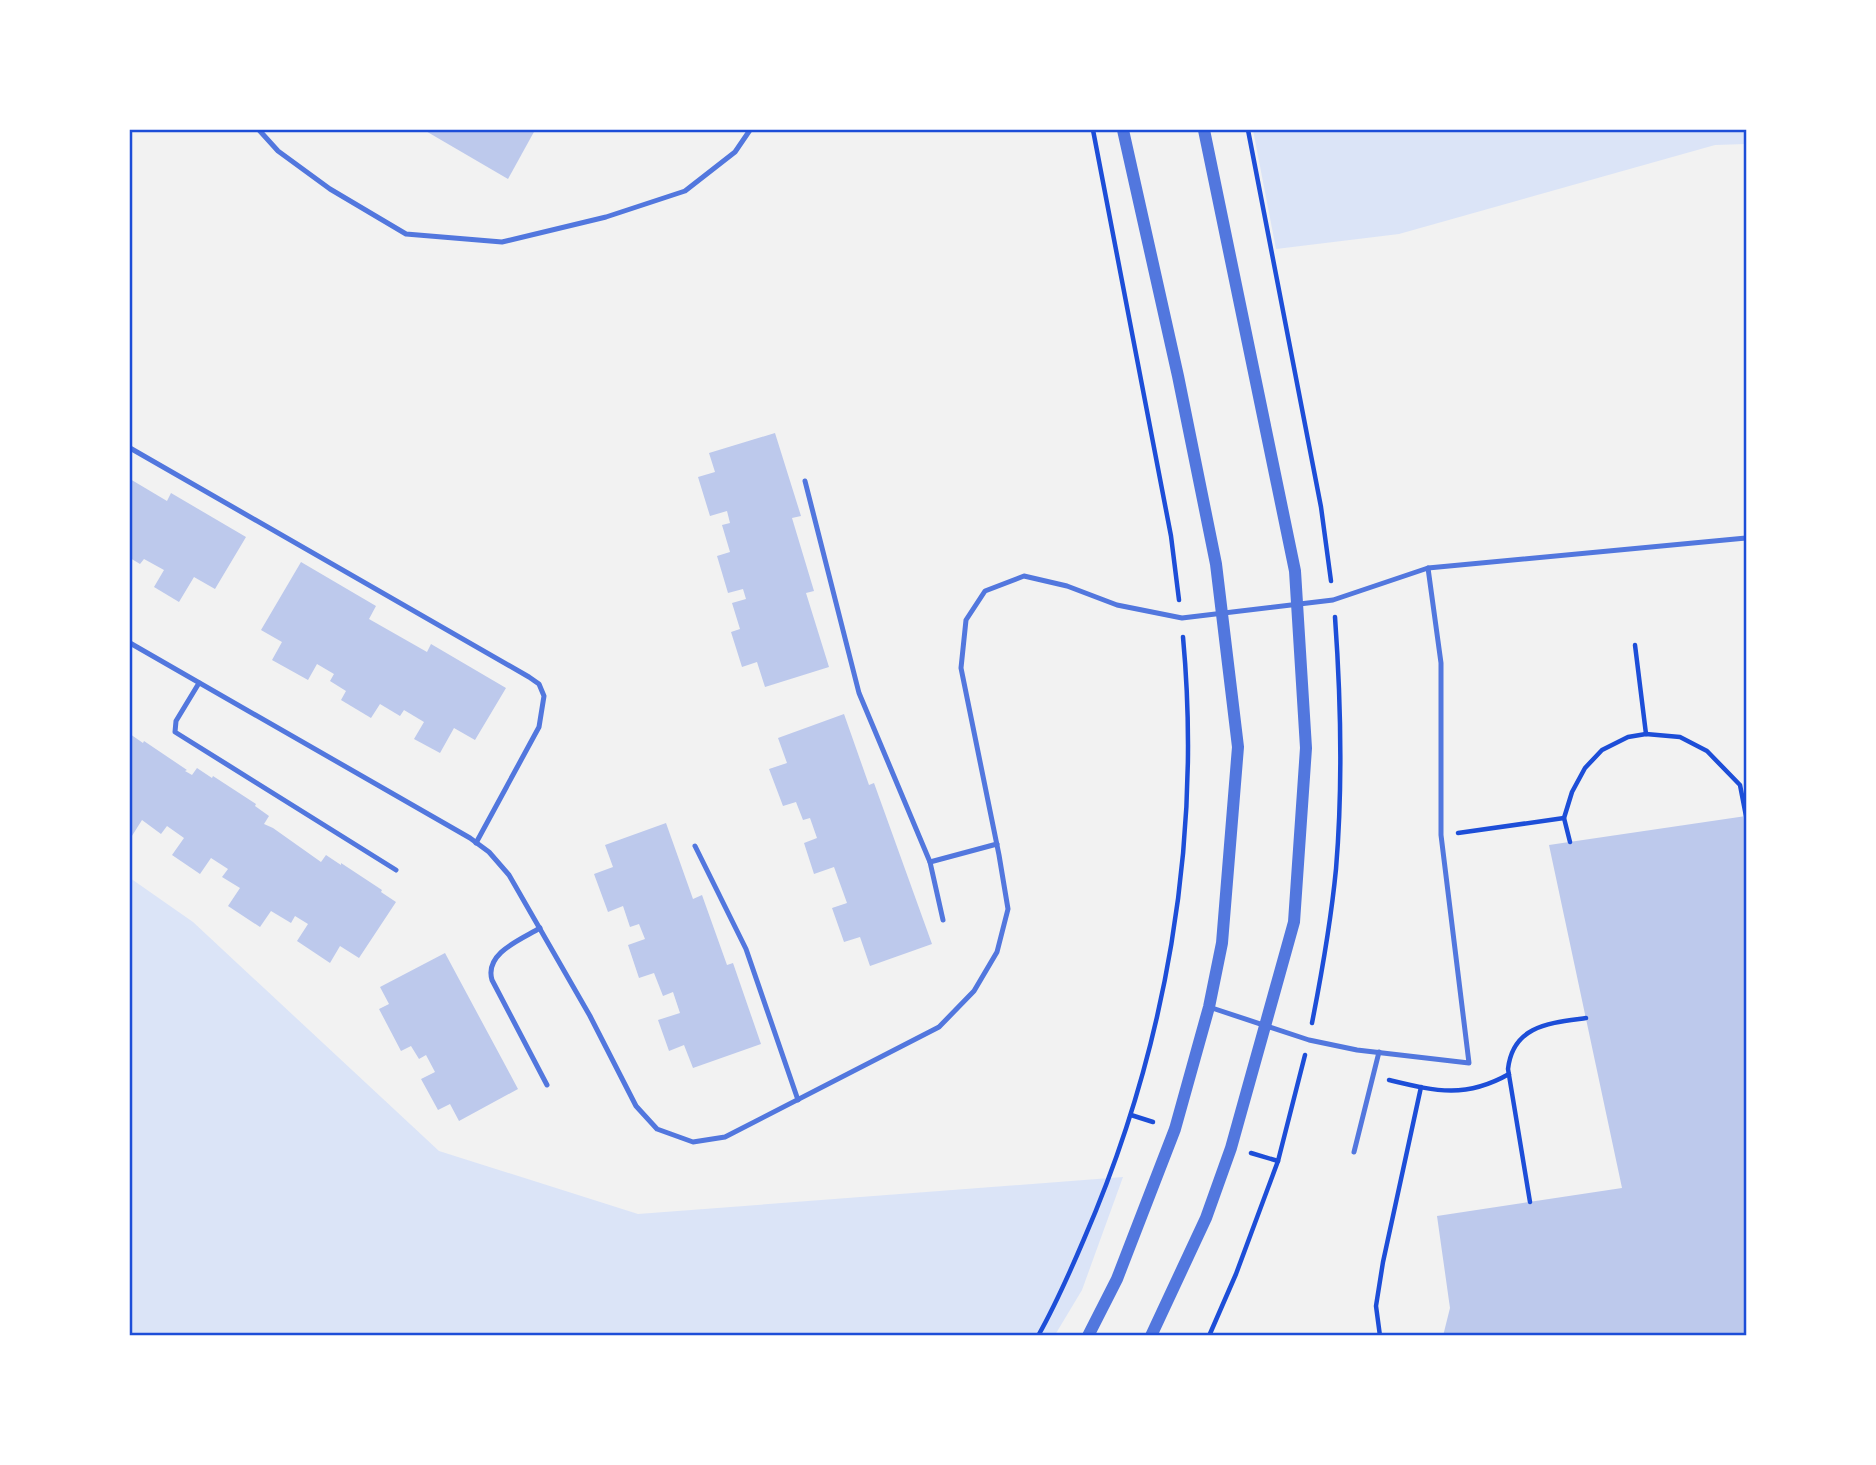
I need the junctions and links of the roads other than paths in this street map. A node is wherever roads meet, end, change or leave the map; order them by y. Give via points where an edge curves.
1 (260, 130) edge
2 (750, 130) edge
3 (1123, 130) edge
4 (1204, 130) edge
5 (130, 448) edge
6 (806, 481) dead end
7 (1746, 538) edge
8 (1428, 568) junction
9 (1298, 603) junction
10 (1222, 612) junction
11 (130, 643) edge
12 (199, 683) junction
13 (476, 843) junction
14 (997, 844) junction
15 (695, 846) dead end
16 (930, 862) junction
17 (396, 870) dead end
18 (943, 920) dead end
19 (540, 928) junction
20 (1209, 1007) junction
21 (1265, 1024) junction
22 (1379, 1052) junction
23 (547, 1085) dead end
24 (798, 1100) junction
25 (1354, 1152) dead end
26 (1088, 1335) edge
27 (1151, 1335) edge

1 - 2 lane via 278,151 330,189 406,234 502,242 606,217 685,191 735,152
3 - 10 street via 1183,402
4 - 9 street via 1296,571
5 - 13 lane via 539,684 544,696 539,727
6 - 16 lane via 859,692
7 - 8 lane
8 - 9 lane via 1333,600
8 - 22 lane via 1441,663 1441,835 1469,1063
9 - 10 lane
9 - 21 street via 1306,748 1294,922
10 - 14 lane via 1182,618 1117,605 1068,586 1024,576 985,591 966,620 961,668
10 - 20 street via 1238,747 1222,943
11 - 12 lane
12 - 13 lane
12 - 17 lane via 176,721 175,732
13 - 19 lane via 509,875
14 - 16 lane
14 - 24 lane via 1008,909 997,952 974,991 939,1027
15 - 24 lane via 746,949
16 - 18 lane
19 - 23 lane via 503,950 490,971
19 - 24 lane via 636,1107 657,1129 693,1142 725,1137
20 - 21 lane
20 - 26 street via 1175,1129 1117,1279
21 - 22 lane via 1309,1040
21 - 27 street via 1231,1148 1206,1218
22 - 25 lane

